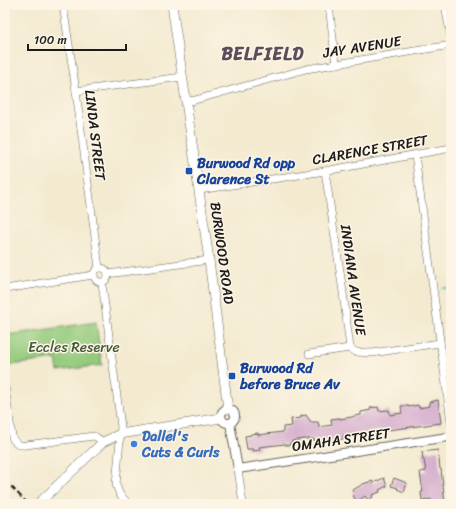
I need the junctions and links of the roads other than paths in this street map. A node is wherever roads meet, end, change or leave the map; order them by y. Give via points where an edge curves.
1 (63, 5) edge
2 (172, 5) edge
3 (328, 5) edge
4 (446, 5) edge
5 (451, 36) edge
6 (451, 45) edge
7 (336, 64) junction
8 (182, 77) junction
9 (76, 91) junction
10 (186, 102) junction
11 (451, 148) edge
12 (415, 155) junction
13 (325, 172) junction
14 (199, 190) junction
15 (209, 260) junction
16 (99, 268) junction
17 (108, 274) junction
18 (93, 275) junction
19 (102, 283) junction
20 (5, 289) edge
21 (440, 343) junction
22 (350, 348) junction
23 (309, 354) dead end
24 (5, 387) edge
25 (228, 409) junction
26 (221, 418) junction
27 (451, 422) edge
28 (230, 423) junction
29 (120, 434) junction
30 (450, 437) edge
31 (103, 442) junction
32 (238, 469) junction
33 (40, 503) edge
34 (129, 504) edge
35 (243, 504) edge

1 - 9 street, LINDA STREET
2 - 8 main road, BURWOOD ROAD
3 - 7 street
4 - 5 street
6 - 7 street, JAY AVENUE
7 - 10 street, JAY AVENUE via 306,69
8 - 9 street
8 - 10 main road, BURWOOD ROAD
9 - 16 street, LINDA STREET
10 - 14 main road, BURWOOD ROAD
11 - 12 street, CLARENCE STREET
12 - 13 street, CLARENCE STREET
12 - 21 street
13 - 14 street, CLARENCE STREET
13 - 22 street, INDIANA AVENUE
14 - 15 main road, BURWOOD ROAD
15 - 17 street
15 - 25 main road, BURWOOD ROAD
16 - 17 street
16 - 18 street
17 - 19 street via 108,278
18 - 19 street via 96,281
18 - 20 street
19 - 29 street
21 - 22 street, INDIANA AVENUE via 372,353 356,352
21 - 27 street
22 - 23 street
24 - 31 street via 12,437 18,445 94,436
25 - 26 street via 222,412
25 - 28 street via 235,415
26 - 28 street via 224,423
26 - 29 main road
28 - 32 street
29 - 31 main road
29 - 34 street via 116,485 120,495
30 - 32 street, OMAHA STREET
31 - 33 main road
32 - 35 street

